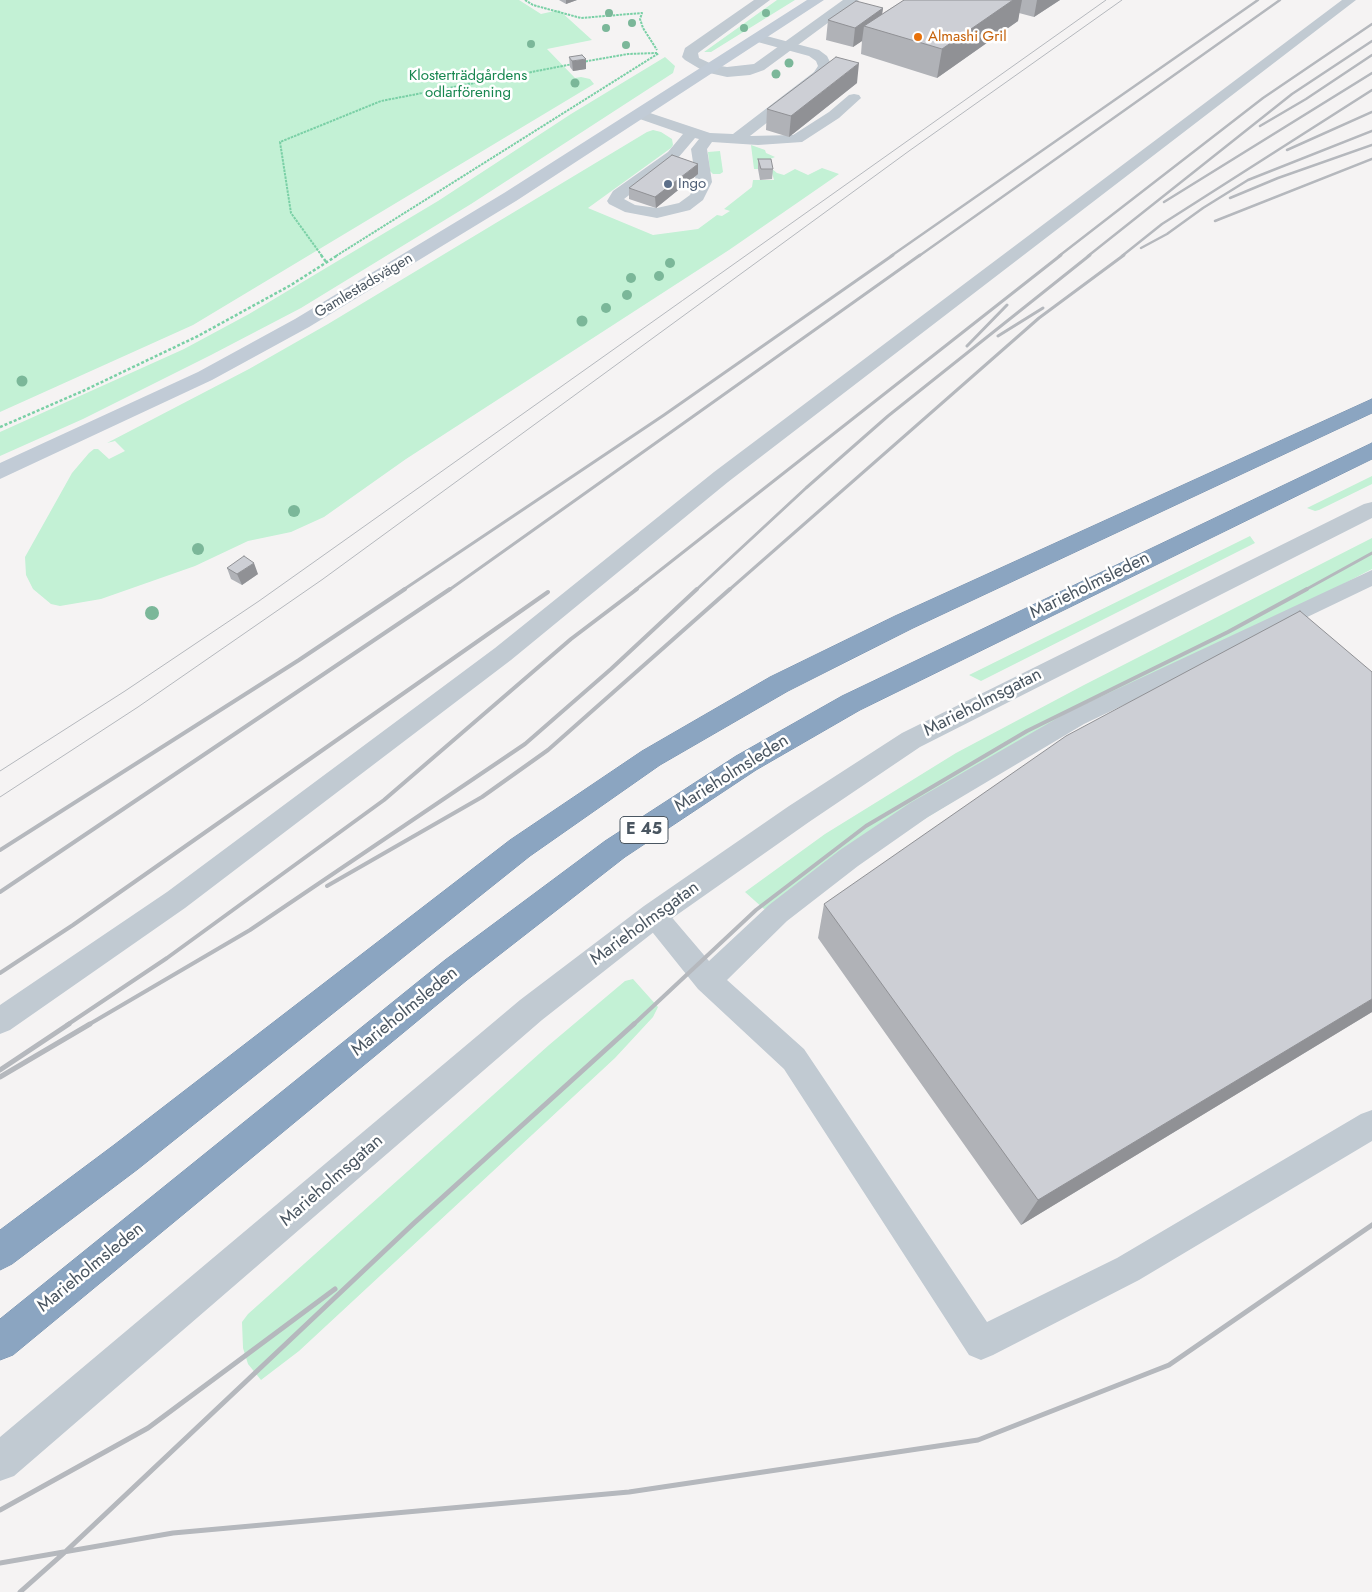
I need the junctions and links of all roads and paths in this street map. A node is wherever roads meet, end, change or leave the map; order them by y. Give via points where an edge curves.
1 (525, 0) edge
2 (763, 0) edge
3 (817, 0) edge
4 (852, 0) edge
5 (1350, 0) edge
6 (759, 38) junction
7 (788, 46) junction
8 (664, 50) dead end
9 (660, 53) junction
10 (710, 69) junction
11 (854, 98) dead end
12 (639, 114) junction
13 (692, 132) junction
14 (708, 136) junction
15 (736, 139) junction
16 (327, 263) junction
17 (1372, 405) edge
18 (0, 427) edge
19 (1372, 450) edge
20 (0, 472) edge
21 (1372, 509) edge
22 (1372, 577) edge
23 (654, 915) junction
24 (708, 980) junction
25 (0, 1022) edge
26 (1372, 1124) edge
27 (0, 1252) edge
28 (0, 1342) edge
29 (0, 1462) edge

1 - 9 path via 581,18 642,13 643,28
2 - 10 street via 690,51 694,61
3 - 6 street, Gamlestadsvägen
4 - 7 street
5 - 25 lane via 721,477 503,654 176,900
6 - 7 lane
6 - 10 street, Gamlestadsvägen
7 - 10 street via 750,70 727,72
7 - 15 lane via 814,53 825,66 819,75
8 - 9 path
9 - 16 path
9 - 16 path via 628,54 382,101 280,142 291,213
10 - 12 street, Gamlestadsvägen
11 - 15 lane via 797,140
12 - 13 lane
12 - 20 street, Gamlestadsvägen via 302,323 205,376
13 - 14 lane
13 - 14 lane via 673,155 619,194 616,201 631,209 657,213 684,207 697,197 704,182 699,149
14 - 15 lane
16 - 18 path via 198,336
17 - 27 highway via 904,622 779,684 651,758 520,848
19 - 28 highway, Marieholmsleden / E 45 via 877,690 737,769 615,849 456,970
21 - 23 street, Marieholmsgatan via 912,740
22 - 24 lane via 1076,718 920,810 849,858 778,913
23 - 24 lane
23 - 29 street, Marieholmsgatan via 531,1010
24 - 26 lane via 794,1059 981,1343 1128,1269

